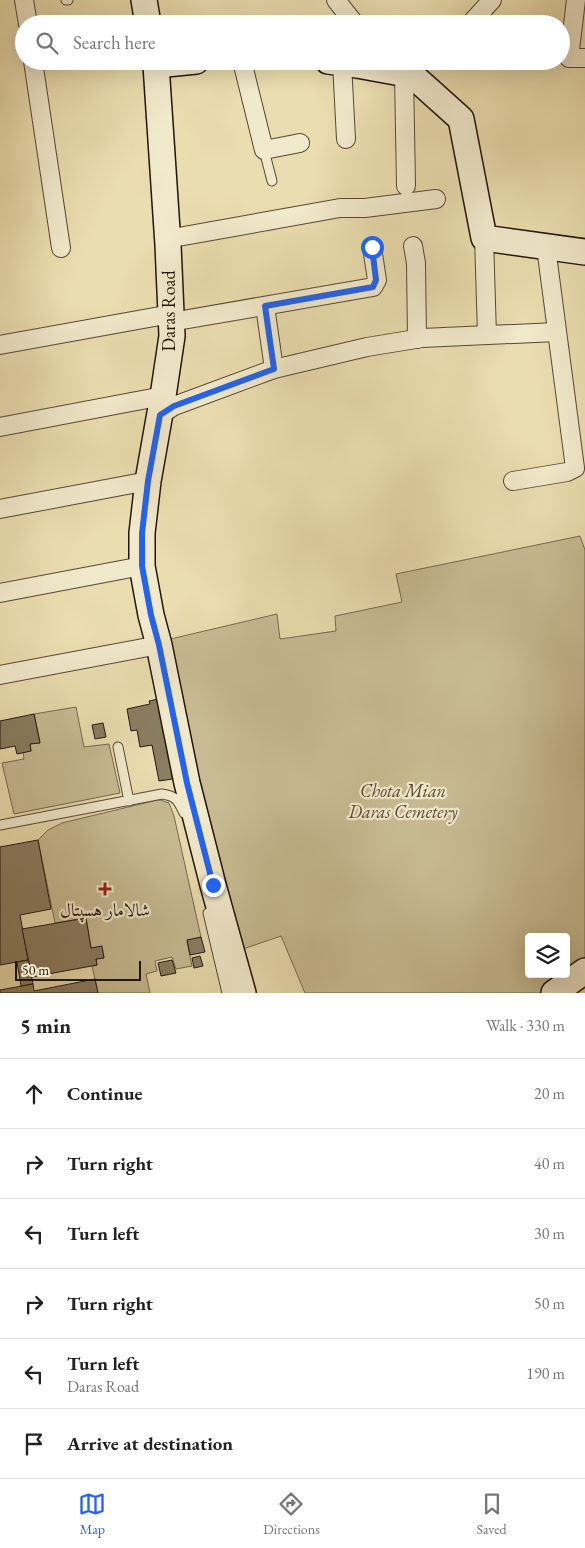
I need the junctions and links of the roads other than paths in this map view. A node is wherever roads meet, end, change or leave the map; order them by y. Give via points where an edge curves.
1 (24, 0) edge
2 (144, 0) edge
3 (336, 0) edge
4 (492, 0) edge
5 (576, 0) edge
6 (26, 15) edge
7 (146, 15) edge
8 (348, 15) edge
9 (478, 15) edge
10 (572, 58) edge
11 (35, 70) edge
12 (156, 70) edge
13 (244, 70) edge
14 (346, 70) edge
15 (387, 70) edge
16 (404, 73) junction
17 (346, 139) dead end
18 (300, 144) dead end
19 (264, 150) junction
20 (272, 181) dead end
21 (406, 186) dead end
22 (436, 199) dead end
23 (484, 238) junction
24 (168, 239) junction
25 (413, 246) dead end
26 (546, 246) junction
27 (372, 247) dead end
28 (61, 248) dead end
29 (585, 252) edge
30 (265, 306) junction
31 (171, 318) junction
32 (557, 332) junction
33 (488, 336) junction
34 (417, 339) junction
35 (0, 345) edge
36 (274, 369) junction
37 (162, 406) junction
38 (0, 427) edge
39 (580, 467) edge
40 (148, 481) junction
41 (513, 481) dead end
42 (0, 509) edge
43 (142, 566) junction
44 (0, 593) edge
45 (159, 645) junction
46 (0, 675) edge
47 (118, 747) dead end
48 (129, 801) junction
49 (187, 823) dead end
50 (0, 825) edge
51 (205, 900) dead end
52 (227, 993) edge
53 (243, 993) edge

1 - 6 street
2 - 7 street
3 - 8 street
4 - 9 street
5 - 10 street
11 - 28 street
12 - 24 street, Daras Road
13 - 19 street
14 - 17 street
15 - 16 street
16 - 21 street
16 - 23 street via 412,75 461,119
18 - 19 street
19 - 20 lane
22 - 24 street via 340,208
23 - 26 street
23 - 33 street
24 - 31 street, Daras Road
25 - 34 street
26 - 29 street
26 - 32 street
27 - 30 street via 376,280 373,287
30 - 31 street
30 - 36 street
31 - 35 street
31 - 37 street, Daras Road via 172,336
32 - 33 street
32 - 39 street
33 - 34 street
34 - 36 street
36 - 37 street via 174,406
37 - 38 street
37 - 40 street, Daras Road
39 - 41 street
40 - 42 street
40 - 43 street, Daras Road
43 - 44 street
43 - 45 street, Daras Road
45 - 46 street
45 - 53 street, Daras Road via 187,783
47 - 48 lane
48 - 49 lane via 171,795 178,801
48 - 50 lane
51 - 52 lane

